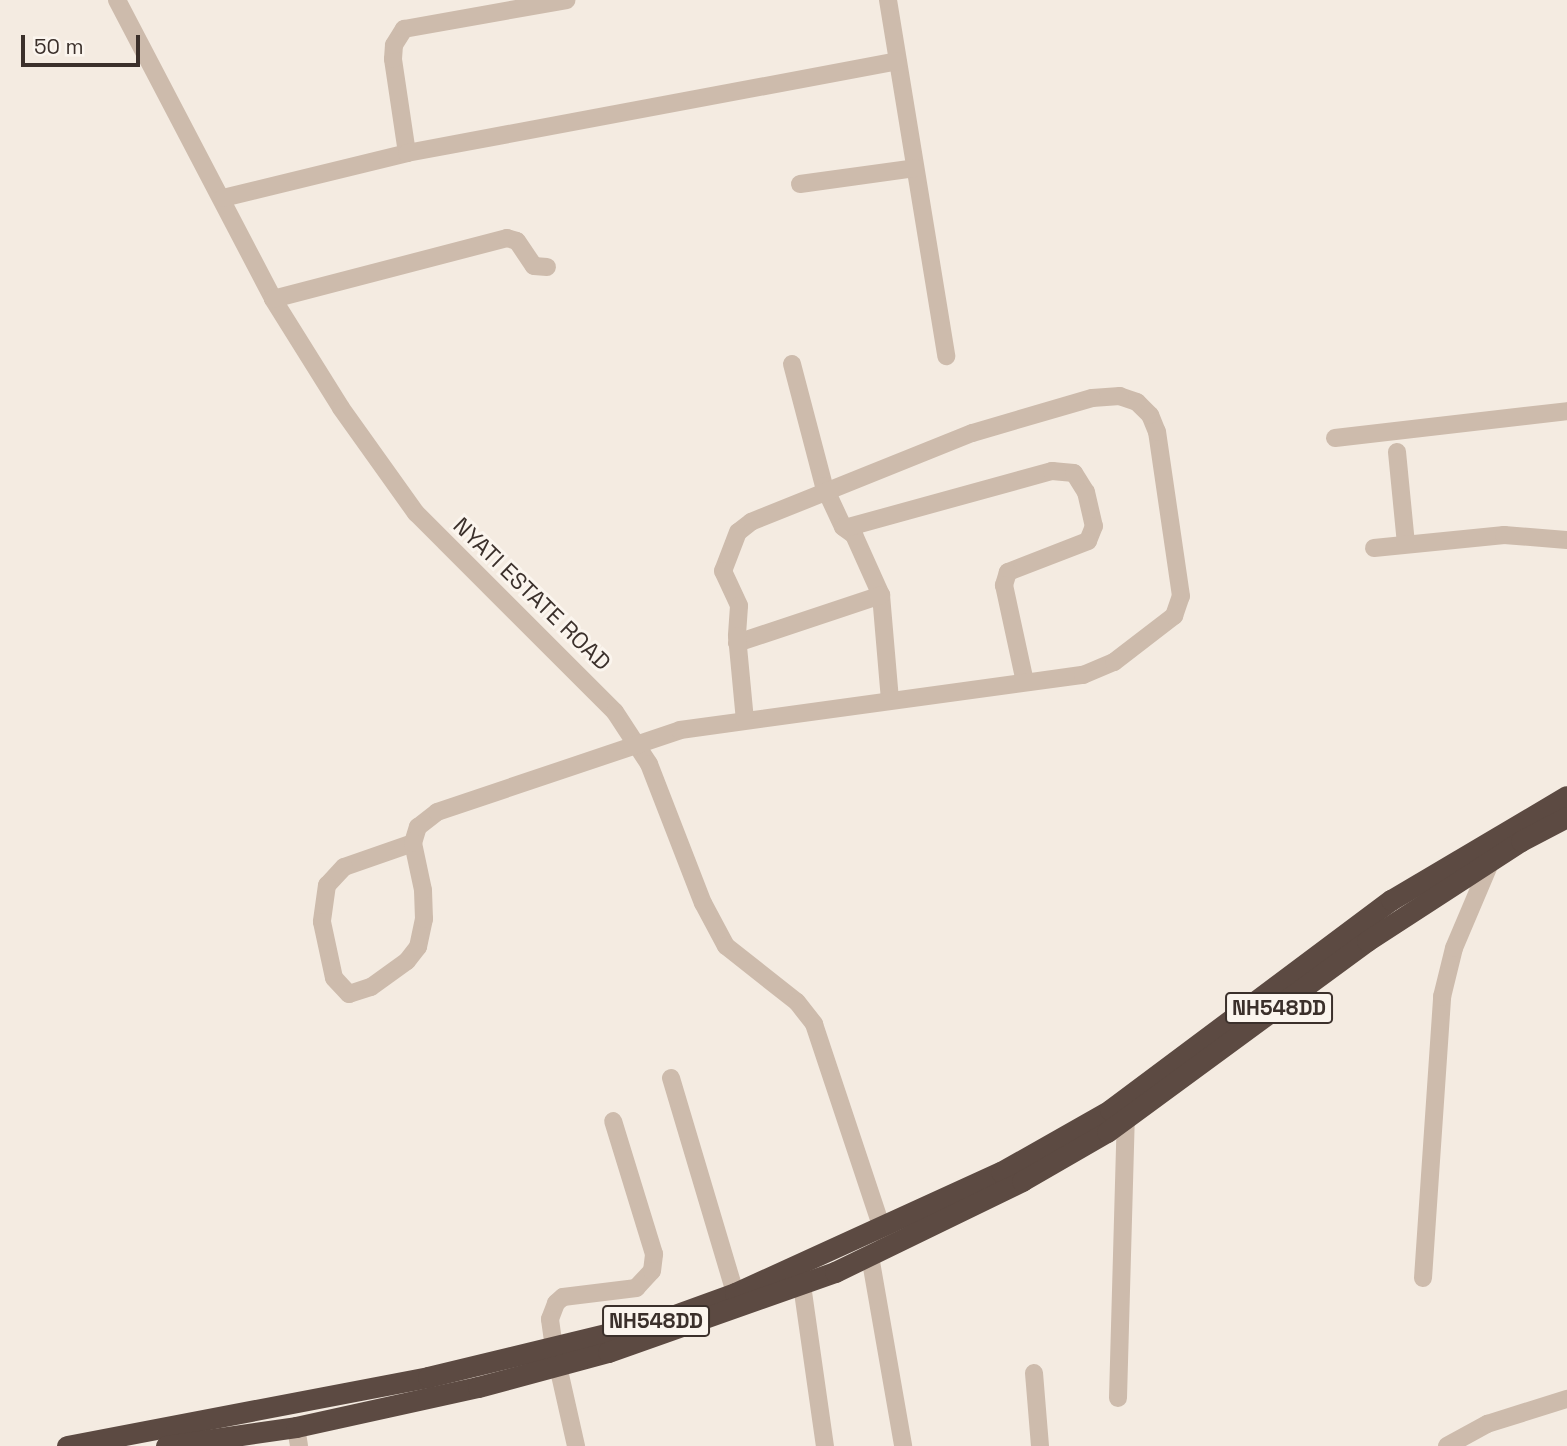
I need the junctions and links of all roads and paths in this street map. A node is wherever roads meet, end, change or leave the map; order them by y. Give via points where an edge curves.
1 (117, 0) edge
2 (566, 0) edge
3 (888, 0) edge
4 (897, 61) junction
5 (407, 153) junction
6 (915, 169) junction
7 (800, 184) dead end
8 (223, 198) junction
9 (547, 267) dead end
10 (272, 299) junction
11 (946, 356) dead end
12 (792, 364) dead end
13 (1567, 411) edge
14 (1335, 438) dead end
15 (1397, 452) dead end
16 (827, 491) junction
17 (845, 528) junction
18 (1567, 541) edge
19 (1406, 544) junction
20 (1374, 548) dead end
21 (881, 595) junction
22 (737, 643) junction
23 (1025, 681) junction
24 (890, 699) junction
25 (745, 720) junction
26 (636, 745) junction
27 (1567, 796) edge
28 (1567, 817) edge
29 (413, 843) junction
30 (1490, 861) junction
31 (671, 1078) dead end
32 (1126, 1119) junction
33 (613, 1121) dead end
34 (881, 1227) junction
35 (890, 1247) junction
36 (870, 1256) junction
37 (1423, 1278) dead end
38 (802, 1285) junction
39 (735, 1293) junction
40 (556, 1357) junction
41 (1034, 1373) dead end
42 (1118, 1398) dead end
43 (1567, 1399) edge
44 (298, 1437) edge
45 (203, 1443) edge
46 (67, 1446) edge
47 (166, 1446) edge
48 (576, 1446) edge
49 (825, 1446) edge
50 (903, 1446) edge
51 (1040, 1446) edge
52 (1447, 1446) edge

1 - 8 street, NYATI ESTATE ROAD
2 - 5 street via 404,29 394,45 393,59
3 - 4 street
4 - 5 street
4 - 6 street
5 - 8 street
6 - 7 street
6 - 11 street
8 - 10 street, NYATI ESTATE ROAD
9 - 10 street via 534,266 517,241 507,239
10 - 26 street, NYATI ESTATE ROAD via 416,513 598,692
12 - 16 street
13 - 14 street
15 - 19 street
16 - 17 street
16 - 22 street via 751,522 738,532 723,571 739,606
16 - 23 street via 972,433 1092,398 1137,402 1150,415 1181,576 1181,596 1174,615 1114,662 1083,675
17 - 21 street via 854,535
17 - 23 street via 1052,471 1074,473 1086,492 1094,526 1088,541 1008,572 1004,585
18 - 19 street via 1504,535
19 - 20 street
21 - 22 street
21 - 24 street
22 - 25 street
23 - 24 street
24 - 25 street
25 - 26 street via 680,730
26 - 29 street via 437,812 418,827
26 - 34 street, NYATI ESTATE ROAD via 649,764 703,903 726,946 797,1002 814,1024
27 - 34 highway, NH548DD via 1391,900 1110,1110 1001,1172
28 - 30 highway, NH548DD
29 - 29 street via 423,890 424,919 418,947 407,961 371,987 349,994 334,978 322,922 327,885 344,867
30 - 32 highway, NH548DD via 1367,941
30 - 37 street via 1454,948 1442,997
31 - 39 street
32 - 35 highway, NH548DD via 1022,1181
32 - 42 street
33 - 40 street via 654,1254 652,1271 636,1288 563,1297 556,1303 550,1319
34 - 35 street, NYATI ESTATE ROAD
34 - 39 highway, NH548DD
35 - 36 highway, NH548DD
36 - 38 highway, NH548DD
36 - 50 street
38 - 40 highway, NH548DD
38 - 49 street
39 - 40 highway, NH548DD
40 - 44 highway, NH548DD
40 - 46 highway, NH548DD
40 - 48 street
41 - 51 street
43 - 52 street via 1487,1424
44 - 45 highway, NH548DD
45 - 47 highway, NH548DD

